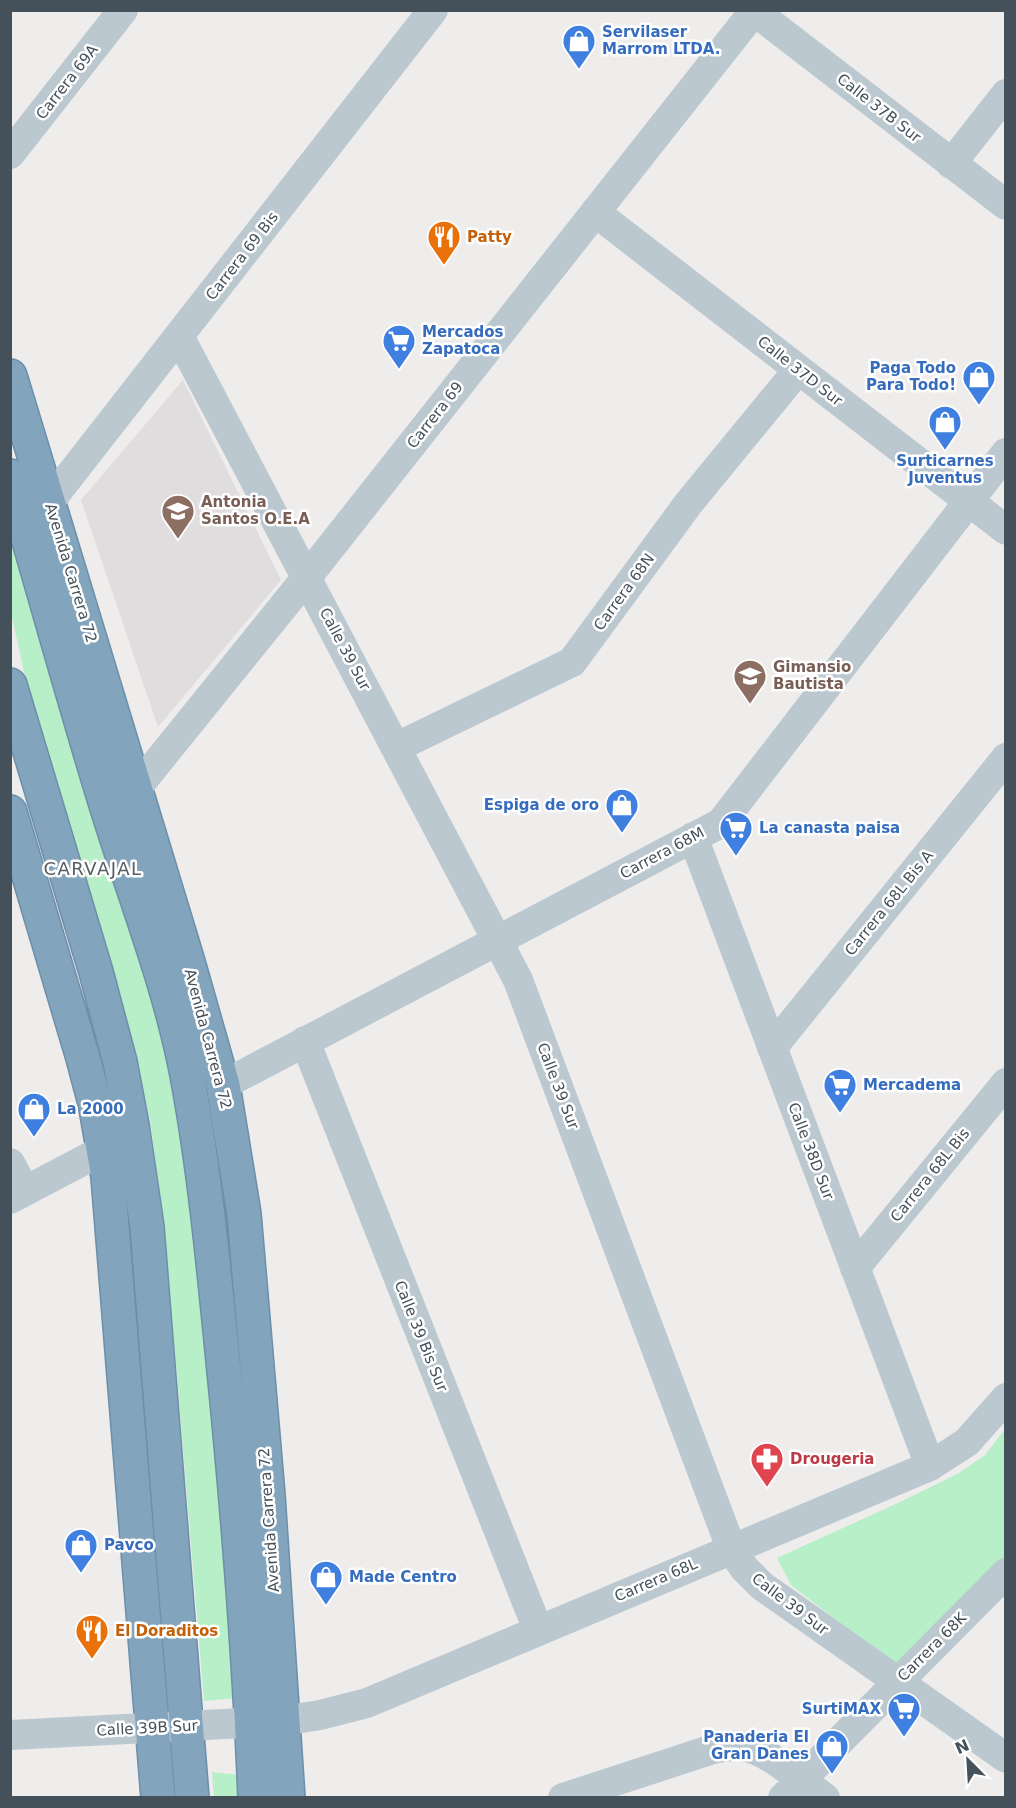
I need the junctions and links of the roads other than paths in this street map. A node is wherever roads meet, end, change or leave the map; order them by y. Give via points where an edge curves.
1 (123, 10) edge
2 (434, 10) edge
3 (754, 11) edge
4 (1005, 94) edge
5 (10, 154) edge
6 (951, 164) junction
7 (1005, 206) edge
8 (595, 212) junction
9 (179, 336) junction
10 (798, 370) junction
11 (10, 376) edge
12 (1005, 453) edge
13 (10, 476) edge
14 (50, 501) junction
15 (968, 501) junction
16 (1005, 530) edge
17 (307, 577) junction
18 (10, 685) edge
19 (397, 747) junction
20 (1005, 758) edge
21 (135, 790) junction
22 (10, 812) edge
23 (693, 837) junction
24 (497, 940) junction
25 (305, 1041) junction
26 (772, 1048) junction
27 (1005, 1083) edge
28 (223, 1085) junction
29 (103, 1150) junction
30 (10, 1163) edge
31 (18, 1195) edge
32 (855, 1268) junction
33 (1005, 1398) edge
34 (930, 1466) junction
35 (732, 1548) junction
36 (1002, 1581) edge
37 (538, 1630) junction
38 (898, 1682) junction
39 (267, 1722) junction
40 (187, 1726) junction
41 (153, 1728) junction
42 (10, 1735) edge
43 (1005, 1758) edge
44 (792, 1789) edge
45 (158, 1797) edge
46 (192, 1797) edge
47 (255, 1797) edge
48 (288, 1797) edge
49 (563, 1797) edge
50 (825, 1797) edge

1 - 5 street, Carrera 69A
2 - 9 street, Carrera 69 Bis
3 - 6 street, Calle 37B Sur
3 - 8 street, Carrera 69
4 - 6 street
6 - 7 street, Calle 37B Sur
8 - 10 street, Calle 37D Sur
8 - 17 street, Carrera 69
9 - 14 street, Carrera 69 Bis
9 - 17 street, Calle 39 Sur
10 - 15 street, Calle 37D Sur
10 - 19 street, Carrera 68N via 688,504 572,662
11 - 14 highway, Avenida Carrera 72
12 - 15 street, Carrera 68M
13 - 39 highway, Avenida Carrera 72 via 186,1071 199,1151
14 - 21 highway, Avenida Carrera 72
15 - 16 street, Calle 37D Sur
15 - 23 street, Carrera 68M via 721,823
17 - 19 street, Calle 39 Sur
17 - 21 street, Carrera 69
18 - 40 highway via 96,972 132,1125 147,1227
19 - 24 street, Calle 39 Sur
20 - 26 street, Carrera 68L Bis A
21 - 28 highway, Avenida Carrera 72
22 - 29 highway via 83,1058
23 - 24 street, Carrera 68M
23 - 26 street, Calle 38D Sur
24 - 25 street, Carrera 68M
24 - 35 street, Calle 39 Sur via 518,980
25 - 28 street, Carrera 68M
25 - 37 street, Calle 39 Bis Sur
26 - 32 street, Calle 38D Sur
27 - 32 street, Carrera 68L Bis
28 - 39 highway, Avenida Carrera 72 via 245,1225 268,1495
29 - 31 street
29 - 41 highway via 112,1206
30 - 31 street
32 - 34 street, Calle 38D Sur
33 - 34 street, Carrera 68L via 967,1442
34 - 35 street, Carrera 68L
35 - 37 street, Carrera 68L
35 - 38 street, Calle 39 Sur via 762,1586
36 - 38 street, Carrera 68K
37 - 39 street, Carrera 68L via 367,1703 320,1715
38 - 43 street, Calle 39 Sur
38 - 44 street, Carrera 68K
39 - 40 street, Calle 39B Sur
39 - 47 highway, Avenida Carrera 72
39 - 48 highway, Avenida Carrera 72
40 - 41 street, Calle 39B Sur
40 - 46 highway
41 - 42 street, Calle 39B Sur
41 - 45 highway
44 - 49 street via 761,1752 728,1746
44 - 50 street

